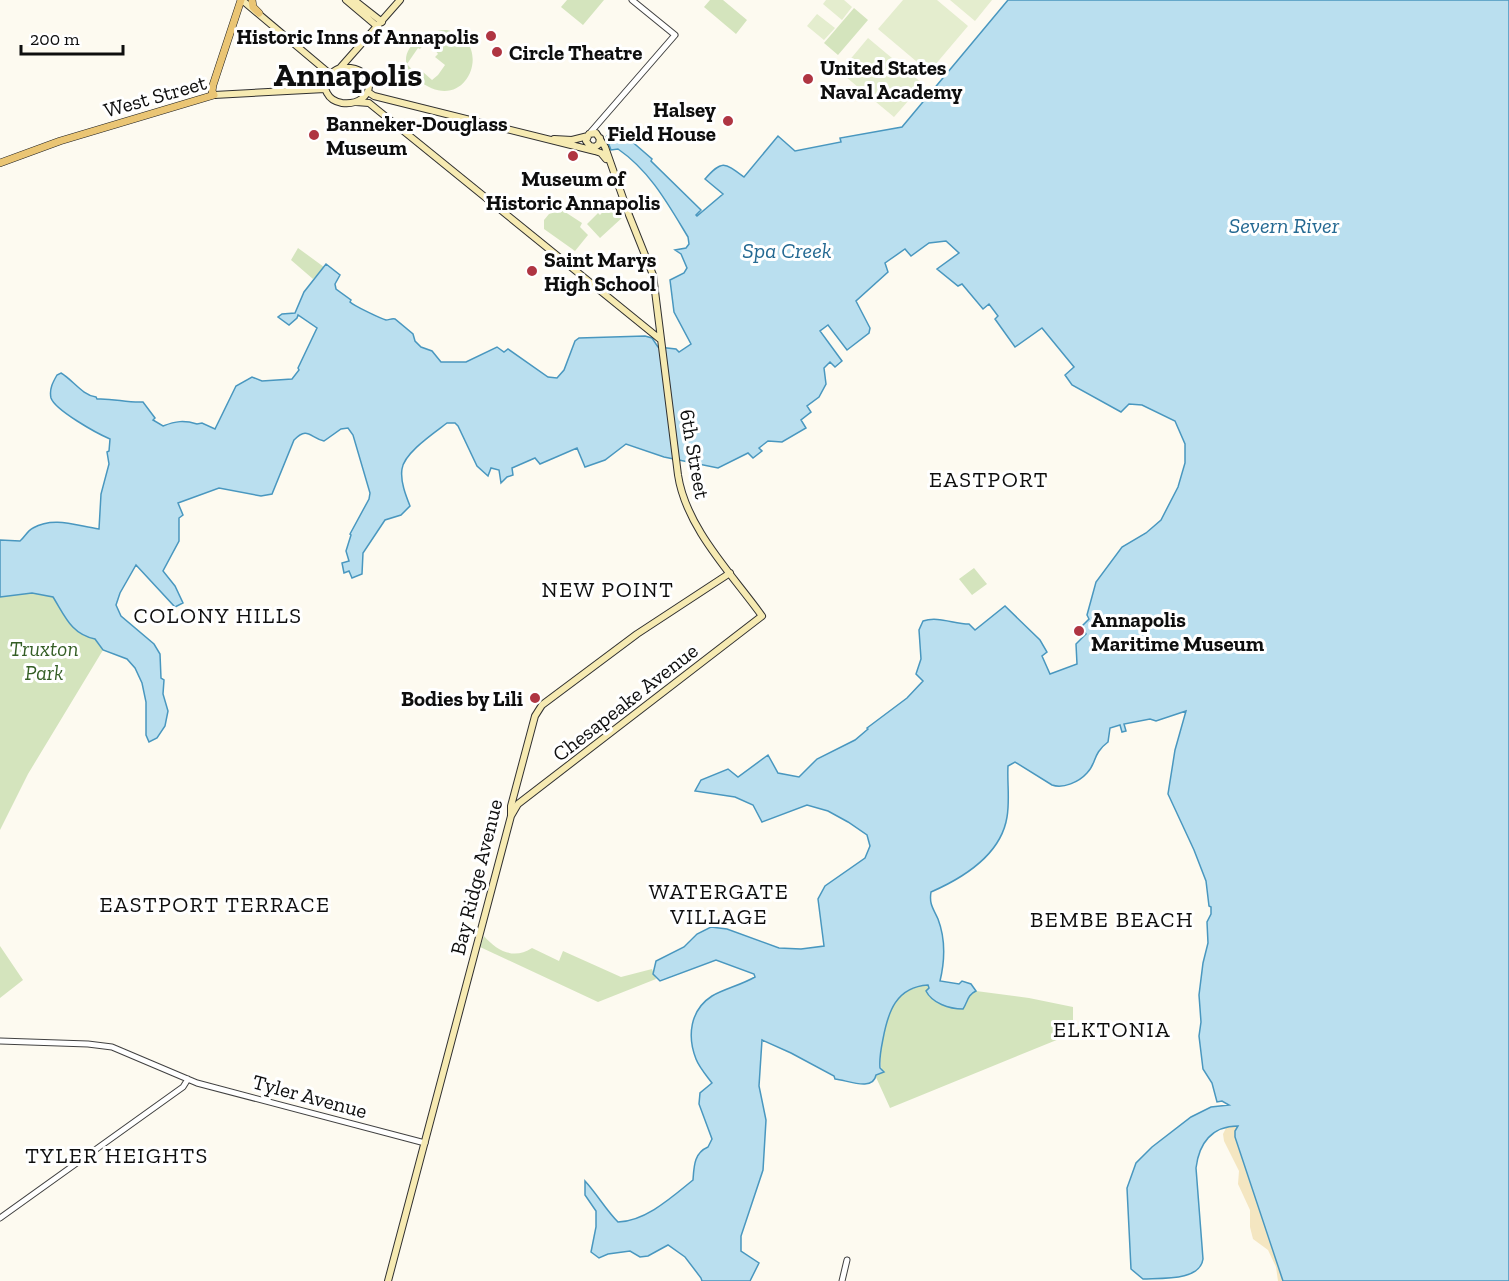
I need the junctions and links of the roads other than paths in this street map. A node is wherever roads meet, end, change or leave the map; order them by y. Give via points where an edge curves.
1 (241, 0) edge
2 (252, 0) edge
3 (346, 0) edge
4 (354, 0) edge
5 (400, 0) edge
6 (632, 0) edge
7 (259, 14) junction
8 (380, 24) junction
9 (355, 53) junction
10 (340, 68) junction
11 (360, 70) junction
12 (330, 74) junction
13 (324, 89) junction
14 (368, 92) junction
15 (214, 95) junction
16 (356, 102) junction
17 (604, 118) junction
18 (589, 135) junction
19 (600, 137) junction
20 (545, 139) junction
21 (592, 148) junction
22 (609, 161) junction
23 (0, 163) edge
24 (661, 343) junction
25 (730, 573) junction
26 (762, 616) joint
27 (515, 788) junction
28 (518, 804) junction
29 (511, 816) junction
30 (0, 1041) edge
31 (184, 1078) junction
32 (425, 1143) junction
33 (0, 1218) edge
34 (847, 1260) dead end
35 (388, 1281) edge
36 (842, 1281) edge

1 - 7 main road
1 - 15 main road via 213,85
2 - 7 main road
3 - 8 main road
4 - 8 main road
5 - 8 main road
6 - 17 street via 675,35
7 - 12 main road
8 - 9 main road
9 - 10 main road
9 - 11 main road
10 - 11 main road
10 - 12 main road
11 - 14 main road via 369,78
12 - 13 main road
13 - 15 main road, West Street
13 - 16 main road via 336,101
14 - 16 main road
14 - 20 main road
15 - 23 main road, West Street
16 - 24 main road via 369,103
17 - 18 street
17 - 19 street
18 - 19 main road via 596,133
18 - 20 main road via 569,141
18 - 21 main road via 587,143
19 - 21 main road via 599,144
19 - 22 main road, 6th Street
20 - 21 main road
21 - 22 main road
22 - 24 main road, 6th Street via 652,269
24 - 25 main road, 6th Street via 684,501 691,518
25 - 26 main road, 6th Street
25 - 27 main road, Bay Ridge Avenue via 637,634 542,705 535,716
26 - 28 main road, Chesapeake Avenue
27 - 28 main road
27 - 29 main road, Bay Ridge Avenue
28 - 29 main road, Chesapeake Avenue
29 - 32 main road, Bay Ridge Avenue
30 - 31 street, Tyler Avenue via 112,1047
31 - 32 street, Tyler Avenue
31 - 33 street via 187,1083 176,1092
32 - 35 main road, Bay Ridge Avenue
34 - 36 street

